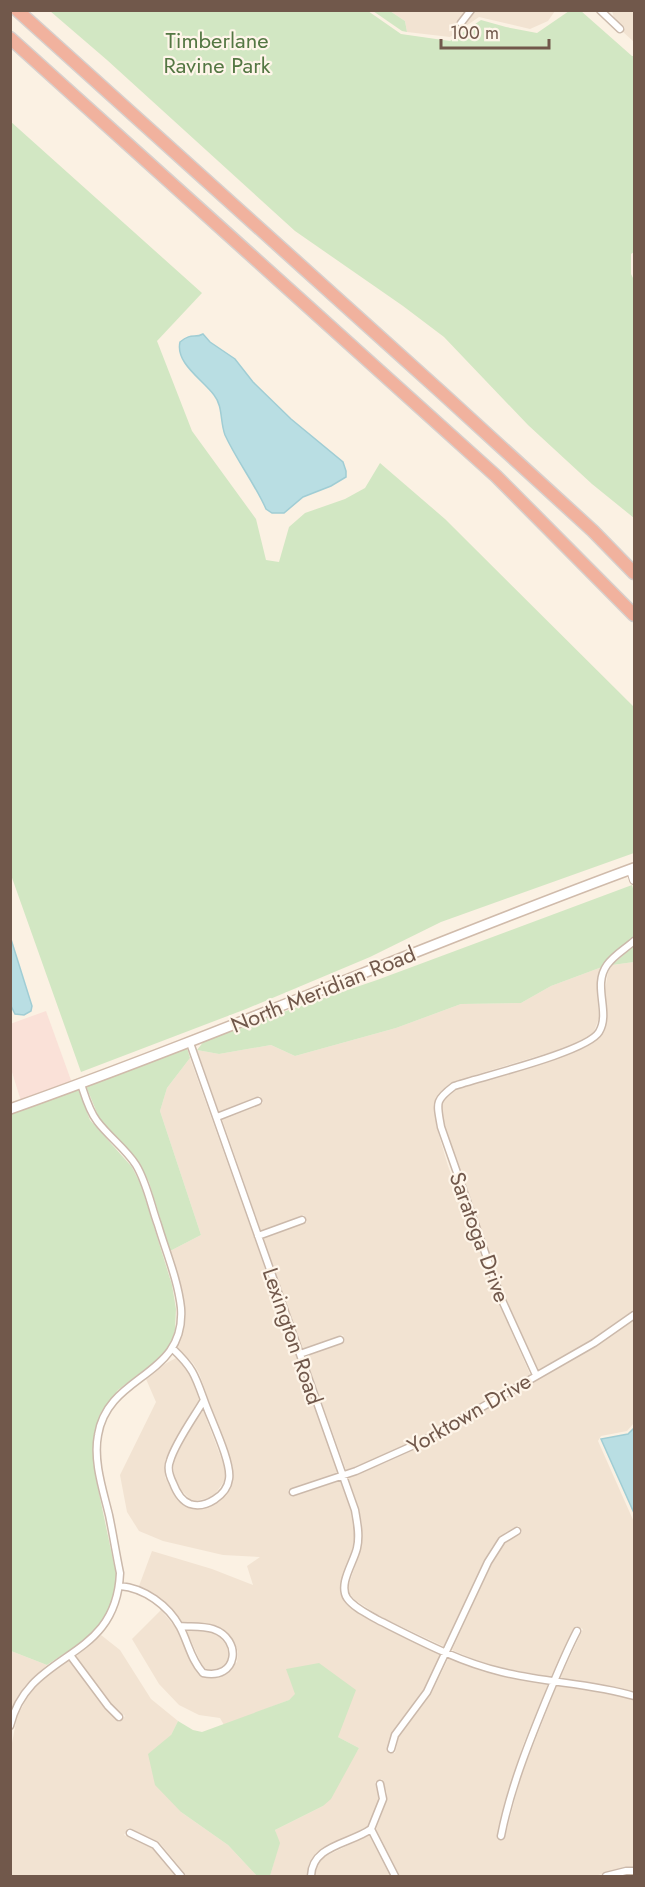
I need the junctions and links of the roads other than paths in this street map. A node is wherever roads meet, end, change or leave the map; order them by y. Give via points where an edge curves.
1 (17, 10) edge
2 (471, 10) edge
3 (600, 10) edge
4 (461, 23) dead end
5 (620, 28) dead end
6 (10, 38) edge
7 (634, 573) edge
8 (634, 615) edge
9 (633, 869) edge
10 (634, 880) edge
11 (634, 942) edge
12 (190, 1043) junction
13 (81, 1084) junction
14 (258, 1101) dead end
15 (10, 1109) edge
16 (216, 1117) junction
17 (302, 1220) dead end
18 (258, 1236) junction
19 (634, 1315) edge
20 (340, 1340) dead end
21 (172, 1349) junction
22 (300, 1354) junction
23 (536, 1375) junction
24 (204, 1400) junction
25 (343, 1475) junction
26 (293, 1492) dead end
27 (517, 1531) dead end
28 (120, 1586) junction
29 (180, 1626) junction
30 (577, 1631) dead end
31 (447, 1652) junction
32 (70, 1655) junction
33 (554, 1681) junction
34 (634, 1696) edge
35 (119, 1716) dead end
36 (10, 1726) edge
37 (392, 1749) dead end
38 (380, 1784) dead end
39 (370, 1829) junction
40 (130, 1833) dead end
41 (501, 1836) dead end
42 (634, 1871) edge
43 (181, 1876) edge
44 (311, 1876) edge
45 (395, 1876) edge
46 (606, 1876) edge

1 - 7 highway via 593,531
2 - 4 street
3 - 5 street
6 - 8 highway via 496,476
9 - 10 street
9 - 12 main road, North Meridian Road via 435,943
11 - 23 street, Saratoga Drive via 604,970 603,1018 596,1036 559,1053 454,1086 441,1096 438,1107 441,1127 501,1298
12 - 13 main road, North Meridian Road
12 - 16 street, Lexington Road
13 - 15 main road, North Meridian Road
13 - 21 street via 95,1120 136,1165 144,1184 181,1309
14 - 16 street
16 - 18 street, Lexington Road
17 - 18 street
18 - 22 street, Lexington Road
19 - 23 street, Yorktown Drive
20 - 22 street
21 - 24 street via 189,1365
21 - 28 street via 120,1392 104,1414 98,1434 97,1459
22 - 25 street, Lexington Road
23 - 25 street, Yorktown Drive via 421,1442
24 - 24 street via 229,1467 229,1480 216,1500 195,1504 188,1503 175,1490 169,1462
25 - 26 street, Yorktown Drive
25 - 31 street, Lexington Road via 355,1510 358,1537 345,1594 375,1618
27 - 31 street via 502,1539 492,1555
28 - 29 street via 134,1588 158,1601
28 - 32 street via 104,1625
29 - 29 street via 203,1673 217,1674 228,1668 234,1653 222,1634 213,1629
30 - 33 street
31 - 33 street via 495,1671
31 - 37 street via 427,1692 395,1735
32 - 35 street
32 - 36 street via 46,1670 28,1688
33 - 34 street
33 - 41 street via 517,1775
38 - 39 street via 383,1799
39 - 44 street via 319,1855
39 - 45 street
40 - 43 street via 155,1845
42 - 46 street

